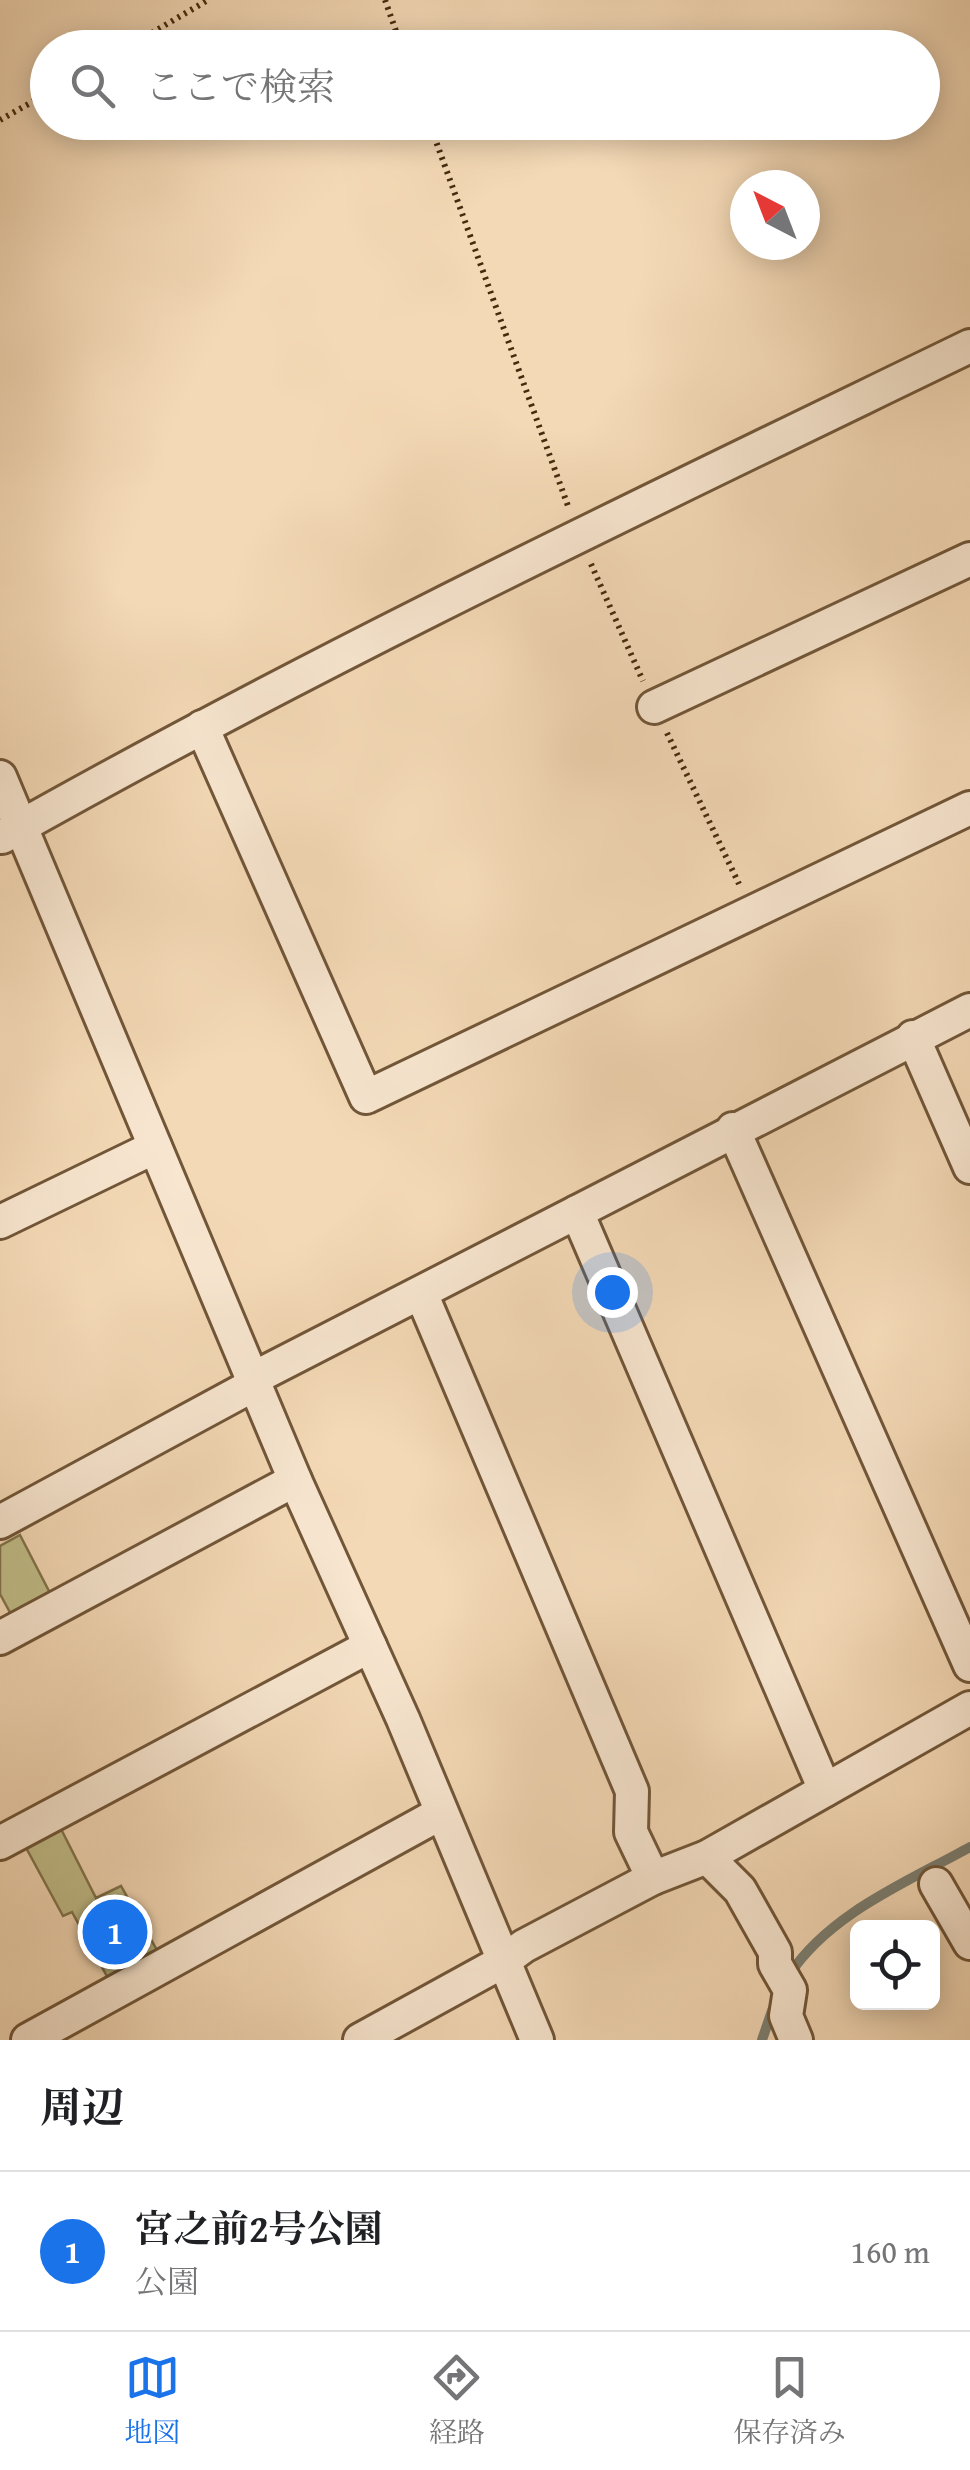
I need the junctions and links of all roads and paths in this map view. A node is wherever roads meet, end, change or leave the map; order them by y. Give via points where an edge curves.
1 (208, 0) edge
2 (385, 0) edge
3 (157, 30) edge
4 (396, 30) edge
5 (30, 103) edge
6 (0, 120) edge
7 (435, 140) edge
8 (970, 346) edge
9 (578, 536) junction
10 (970, 559) edge
11 (654, 707) dead end
12 (202, 727) junction
13 (0, 777) edge
14 (970, 808) edge
15 (10, 832) edge
16 (970, 1010) edge
17 (913, 1037) junction
18 (734, 1129) junction
19 (155, 1147) junction
20 (970, 1167) edge
21 (577, 1212) junction
22 (0, 1222) edge
23 (421, 1293) junction
24 (254, 1381) junction
25 (295, 1480) junction
26 (0, 1522) edge
27 (0, 1638) edge
28 (370, 1646) junction
29 (970, 1665) edge
30 (970, 1708) edge
31 (825, 1790) junction
32 (441, 1813) junction
33 (0, 1843) edge
34 (707, 1857) junction
35 (653, 1878) junction
36 (936, 1884) dead end
37 (970, 1943) edge
38 (502, 1962) junction
39 (28, 2040) edge
40 (360, 2040) edge
41 (537, 2040) edge
42 (796, 2040) edge

1 - 3 path
2 - 4 path
5 - 6 path
7 - 9 path
8 - 9 street
9 - 12 street
10 - 11 street
12 - 14 street via 366,1097
12 - 15 street
13 - 15 street
15 - 19 street
16 - 17 street
17 - 18 street
17 - 20 street
18 - 21 street
18 - 29 street
19 - 22 street
19 - 24 street
21 - 23 street
21 - 31 street
23 - 24 street
23 - 35 street via 632,1791 630,1832
24 - 25 street
24 - 26 street
25 - 27 street
25 - 28 street
28 - 32 street
28 - 33 street
30 - 31 street
31 - 34 street
32 - 38 street
32 - 39 street
34 - 35 street
34 - 42 street via 740,1890 775,1952
35 - 38 street
36 - 37 street
38 - 40 street
38 - 41 street

